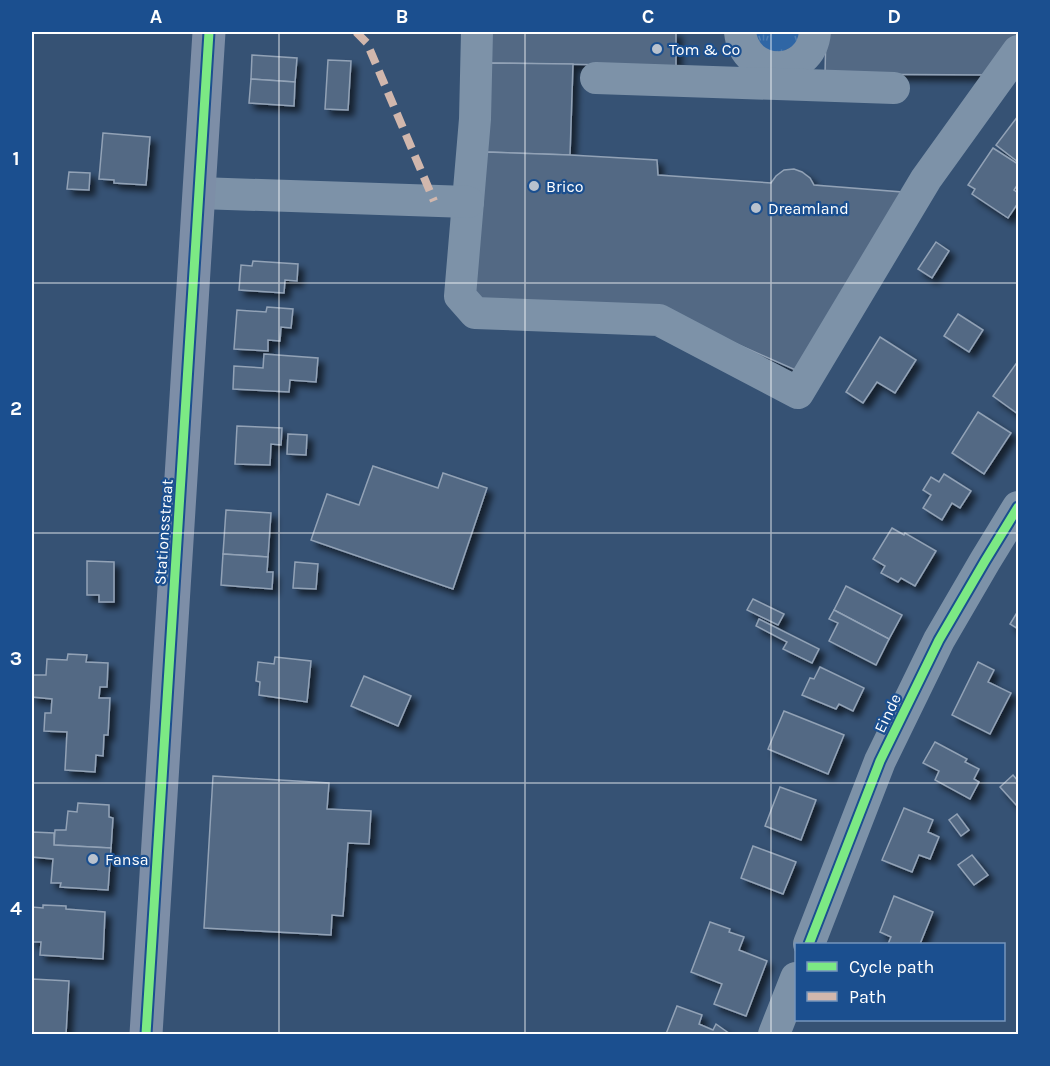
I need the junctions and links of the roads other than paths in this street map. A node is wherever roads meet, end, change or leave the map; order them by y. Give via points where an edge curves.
1 (209, 32) edge
2 (477, 32) edge
3 (740, 32) edge
4 (815, 32) edge
5 (1018, 51) edge
6 (774, 76) junction
7 (596, 78) dead end
8 (894, 88) dead end
9 (199, 193) junction
10 (468, 202) junction
11 (1018, 507) edge
12 (810, 943) edge
13 (785, 1006) edge
14 (146, 1035) edge
15 (801, 1035) edge

1 - 9 main road, Stationsstraat
2 - 10 street
3 - 6 street via 751,57
4 - 6 street via 806,54
5 - 10 street via 926,179 798,393 659,320 475,313 460,296
6 - 7 street
6 - 8 street
9 - 10 street
9 - 14 main road, Stationsstraat
11 - 12 street, Einde via 939,640 880,761
13 - 15 street

